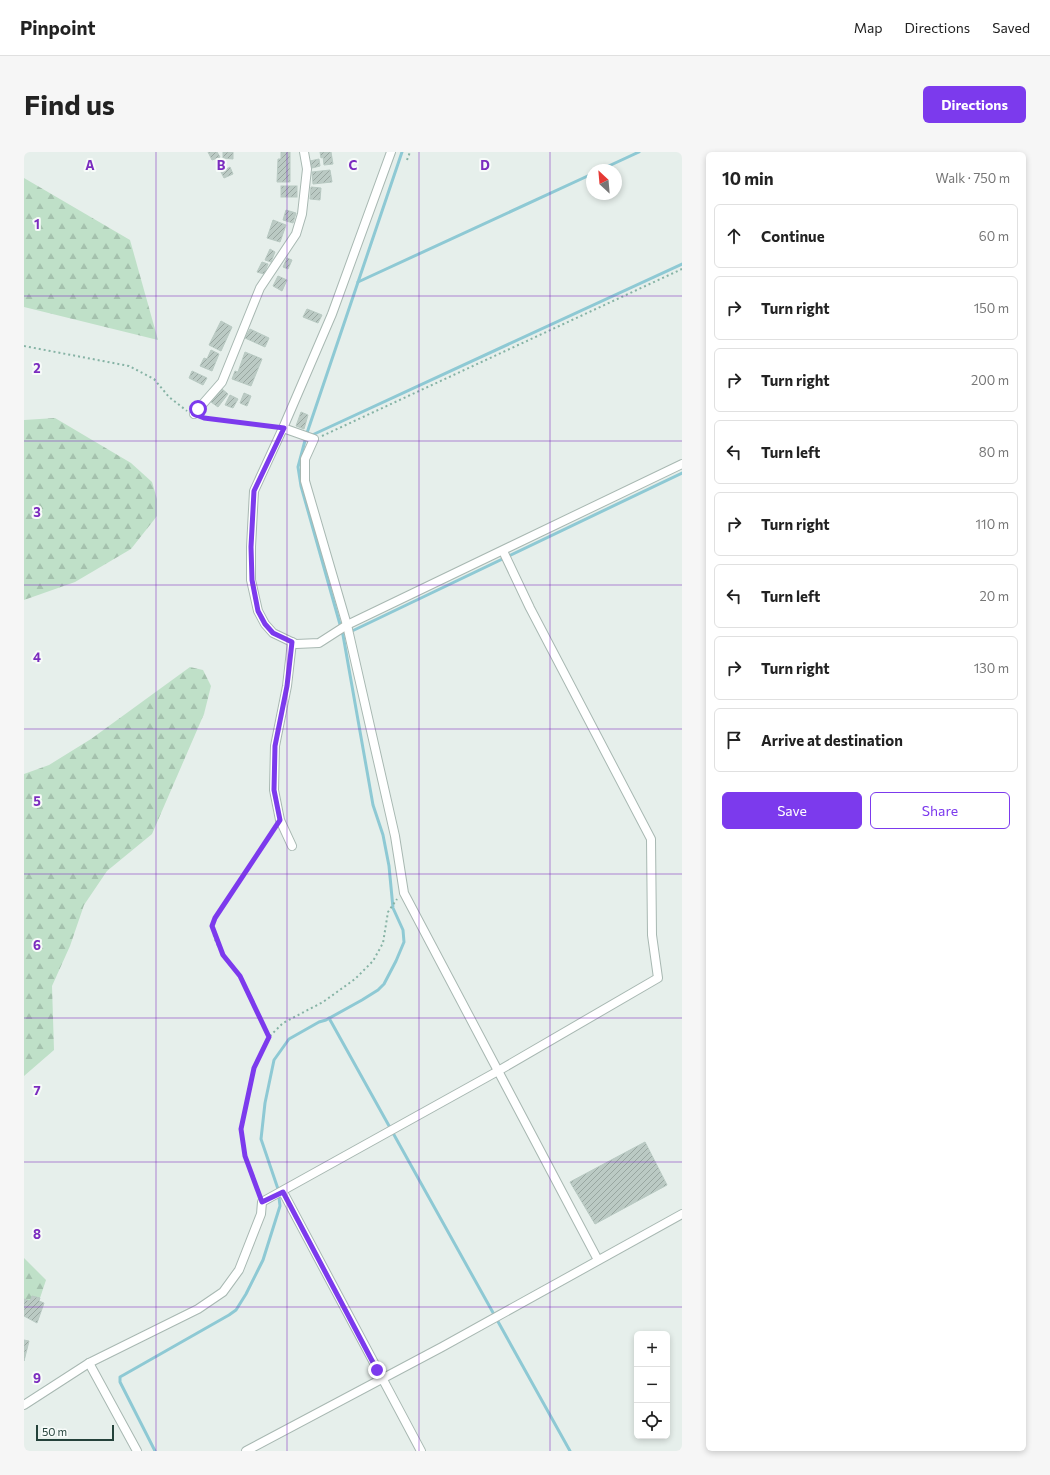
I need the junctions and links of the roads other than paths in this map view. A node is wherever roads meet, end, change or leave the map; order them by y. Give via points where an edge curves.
1 (304, 152) edge
2 (391, 152) edge
3 (194, 414) road end
4 (284, 428) junction
5 (682, 464) edge
6 (503, 551) junction
7 (347, 625) junction
8 (292, 642) junction
9 (292, 846) dead end
10 (498, 1071) junction
11 (283, 1192) junction
12 (682, 1214) edge
13 (598, 1260) junction
14 (89, 1363) junction
15 (383, 1378) junction
16 (24, 1405) edge
17 (137, 1451) edge
18 (246, 1451) edge
19 (421, 1451) edge

1 - 3 street via 307,169 302,214 296,234 260,288 222,382
2 - 4 street via 332,314
4 - 7 street via 314,439 305,459 305,481
4 - 8 street via 254,491 252,580 258,611 265,624 273,633
5 - 6 street
6 - 7 street
6 - 10 street via 650,839 651,928 658,978
7 - 8 street via 319,642
7 - 10 street via 395,836 404,893
8 - 9 street via 287,686 275,746 274,790 280,820
10 - 11 street
10 - 13 street
11 - 14 street via 262,1202 261,1214 239,1270 223,1292 198,1309
11 - 15 street
12 - 13 street
13 - 15 street
14 - 16 street
14 - 17 street
15 - 18 street
15 - 19 street

